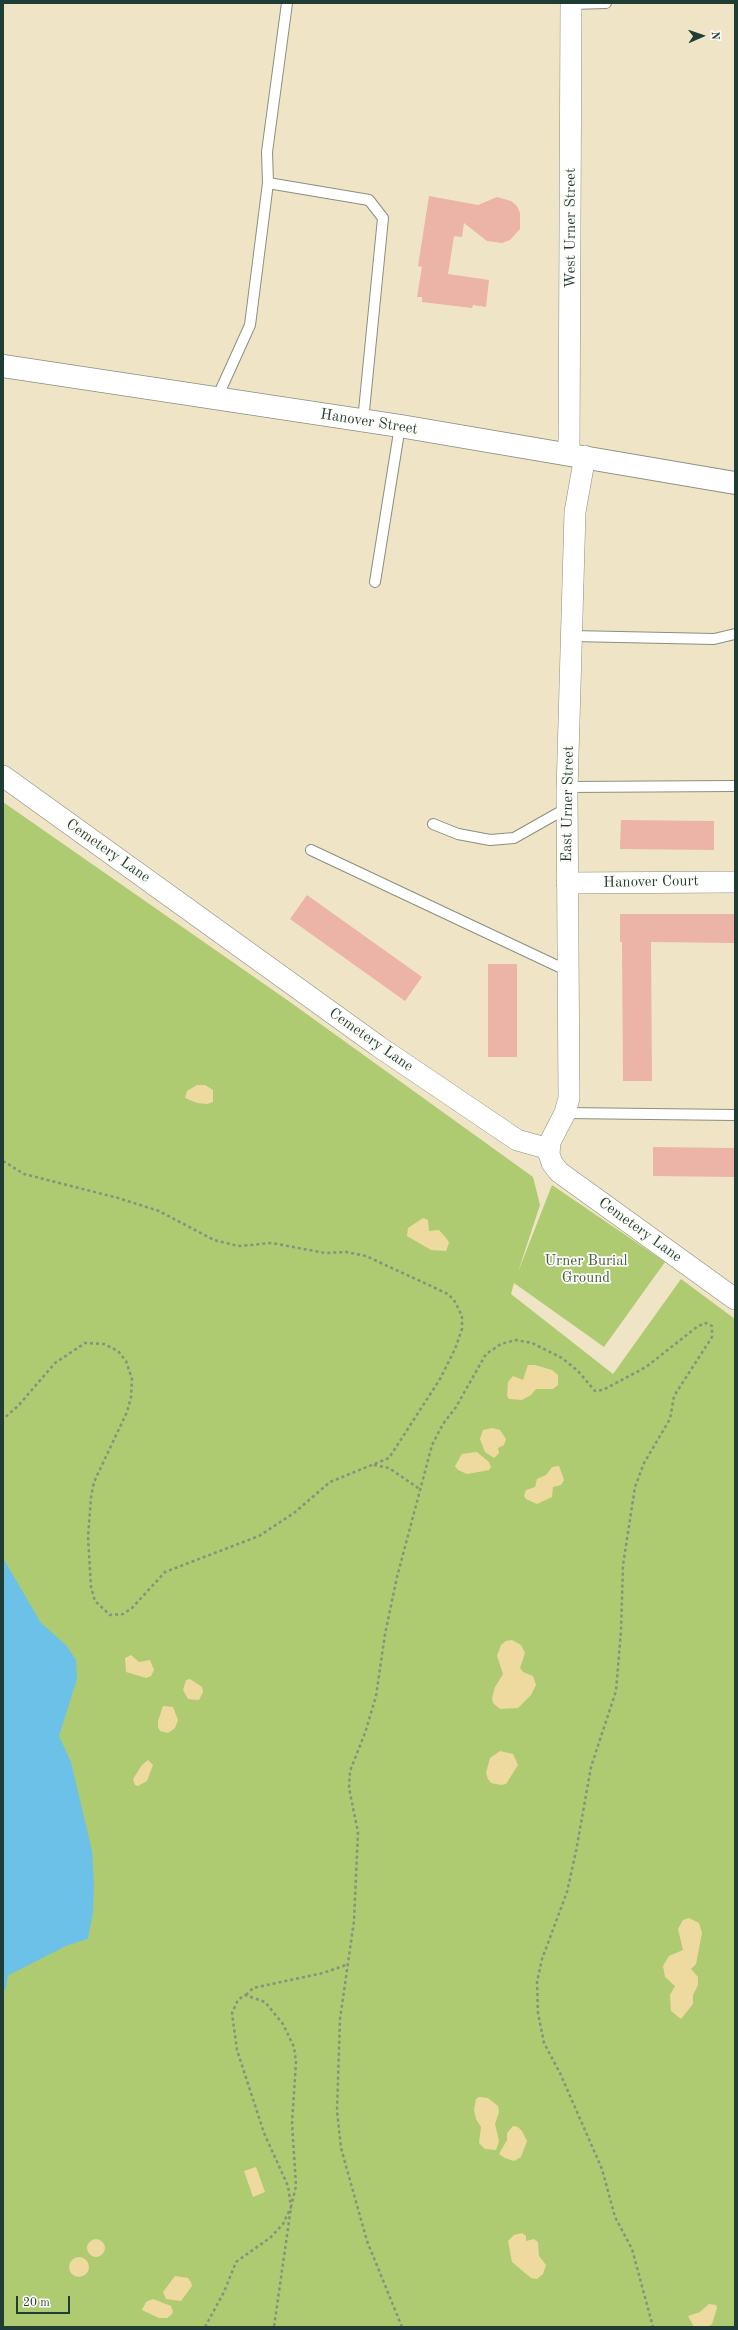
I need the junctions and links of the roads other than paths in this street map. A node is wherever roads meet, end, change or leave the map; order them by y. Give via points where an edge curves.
1 (287, 3) edge
2 (572, 3) edge
3 (606, 3) edge
4 (268, 183) junction
5 (3, 366) edge
6 (217, 398) junction
7 (363, 420) junction
8 (400, 426) junction
9 (577, 455) junction
10 (735, 483) edge
11 (375, 582) dead end
12 (735, 634) edge
13 (572, 636) junction
14 (3, 776) edge
15 (735, 786) edge
16 (567, 787) junction
17 (567, 808) junction
18 (433, 824) dead end
19 (311, 850) dead end
20 (735, 882) edge
21 (567, 883) junction
22 (568, 970) junction
23 (565, 1113) junction
24 (735, 1115) edge
25 (549, 1149) junction
26 (735, 1299) edge

1 - 4 lane via 267,152
2 - 3 lane
2 - 9 street, West Urner Street
4 - 6 lane via 250,325
4 - 7 lane via 369,200 383,218
5 - 6 main road, Hanover Street
6 - 7 main road, Hanover Street
7 - 8 main road, Hanover Street
8 - 9 main road, Hanover Street
8 - 11 lane
9 - 10 main road, Hanover Street
9 - 13 street, East Urner Street
12 - 13 lane via 714,639
13 - 16 street, East Urner Street
14 - 25 street, Cemetery Lane via 384,1050 517,1140
15 - 16 lane
16 - 17 street, East Urner Street
17 - 18 lane via 514,838 490,840 458,834
17 - 21 street, East Urner Street
19 - 22 lane
20 - 21 street, Hanover Court
21 - 22 street, East Urner Street
22 - 23 street, East Urner Street via 569,1098
23 - 24 lane
23 - 25 street, East Urner Street
25 - 26 street, Cemetery Lane via 552,1163 559,1172

